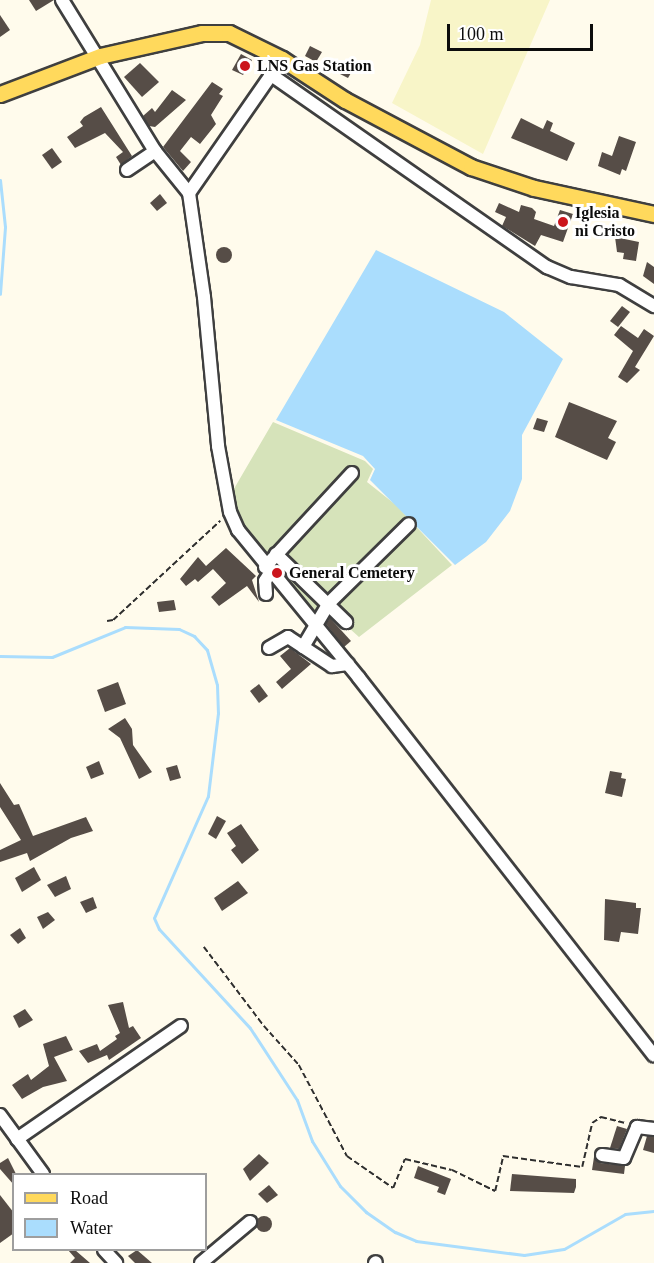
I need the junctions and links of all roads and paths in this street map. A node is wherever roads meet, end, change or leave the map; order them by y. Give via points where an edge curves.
1 (62, 0) edge
2 (100, 56) junction
3 (282, 59) junction
4 (270, 74) junction
5 (0, 94) edge
6 (156, 151) junction
7 (127, 170) dead end
8 (189, 193) junction
9 (654, 214) edge
10 (654, 306) edge
11 (352, 473) dead end
12 (230, 512) junction
13 (408, 524) dead end
14 (276, 554) junction
15 (267, 570) junction
16 (266, 594) dead end
17 (329, 603) junction
18 (108, 621) dead end
19 (346, 622) dead end
20 (315, 625) junction
21 (303, 647) junction
22 (269, 648) dead end
23 (348, 664) junction
24 (204, 947) dead end
25 (181, 1026) dead end
26 (654, 1056) edge
27 (0, 1115) edge
28 (637, 1127) junction
29 (654, 1129) edge
30 (9, 1134) edge
31 (602, 1155) dead end
32 (42, 1173) edge
33 (250, 1222) dead end
34 (105, 1251) edge
35 (116, 1263) edge
36 (201, 1263) edge

1 - 2 street
2 - 3 main road via 217,32 238,36
2 - 5 main road
2 - 6 street
3 - 4 street
3 - 9 main road via 345,100 471,167 534,188
4 - 8 street
4 - 10 street via 547,267 570,277 619,285
6 - 7 street
6 - 8 street
8 - 12 street via 204,297 218,446
11 - 14 street
12 - 15 street via 247,546
12 - 18 path
13 - 17 street
14 - 15 street
14 - 17 street
15 - 16 street
15 - 20 street
17 - 19 street
17 - 20 street
20 - 21 street
20 - 23 street
21 - 22 street via 288,638
21 - 23 street via 332,666
23 - 26 street
24 - 28 path via 299,1065 347,1156 393,1188 405,1159 452,1170 495,1191 503,1156 582,1167 592,1123 601,1117
25 - 30 street
27 - 30 street
28 - 29 street
28 - 31 street via 624,1158
30 - 32 street
33 - 36 street
34 - 35 street

